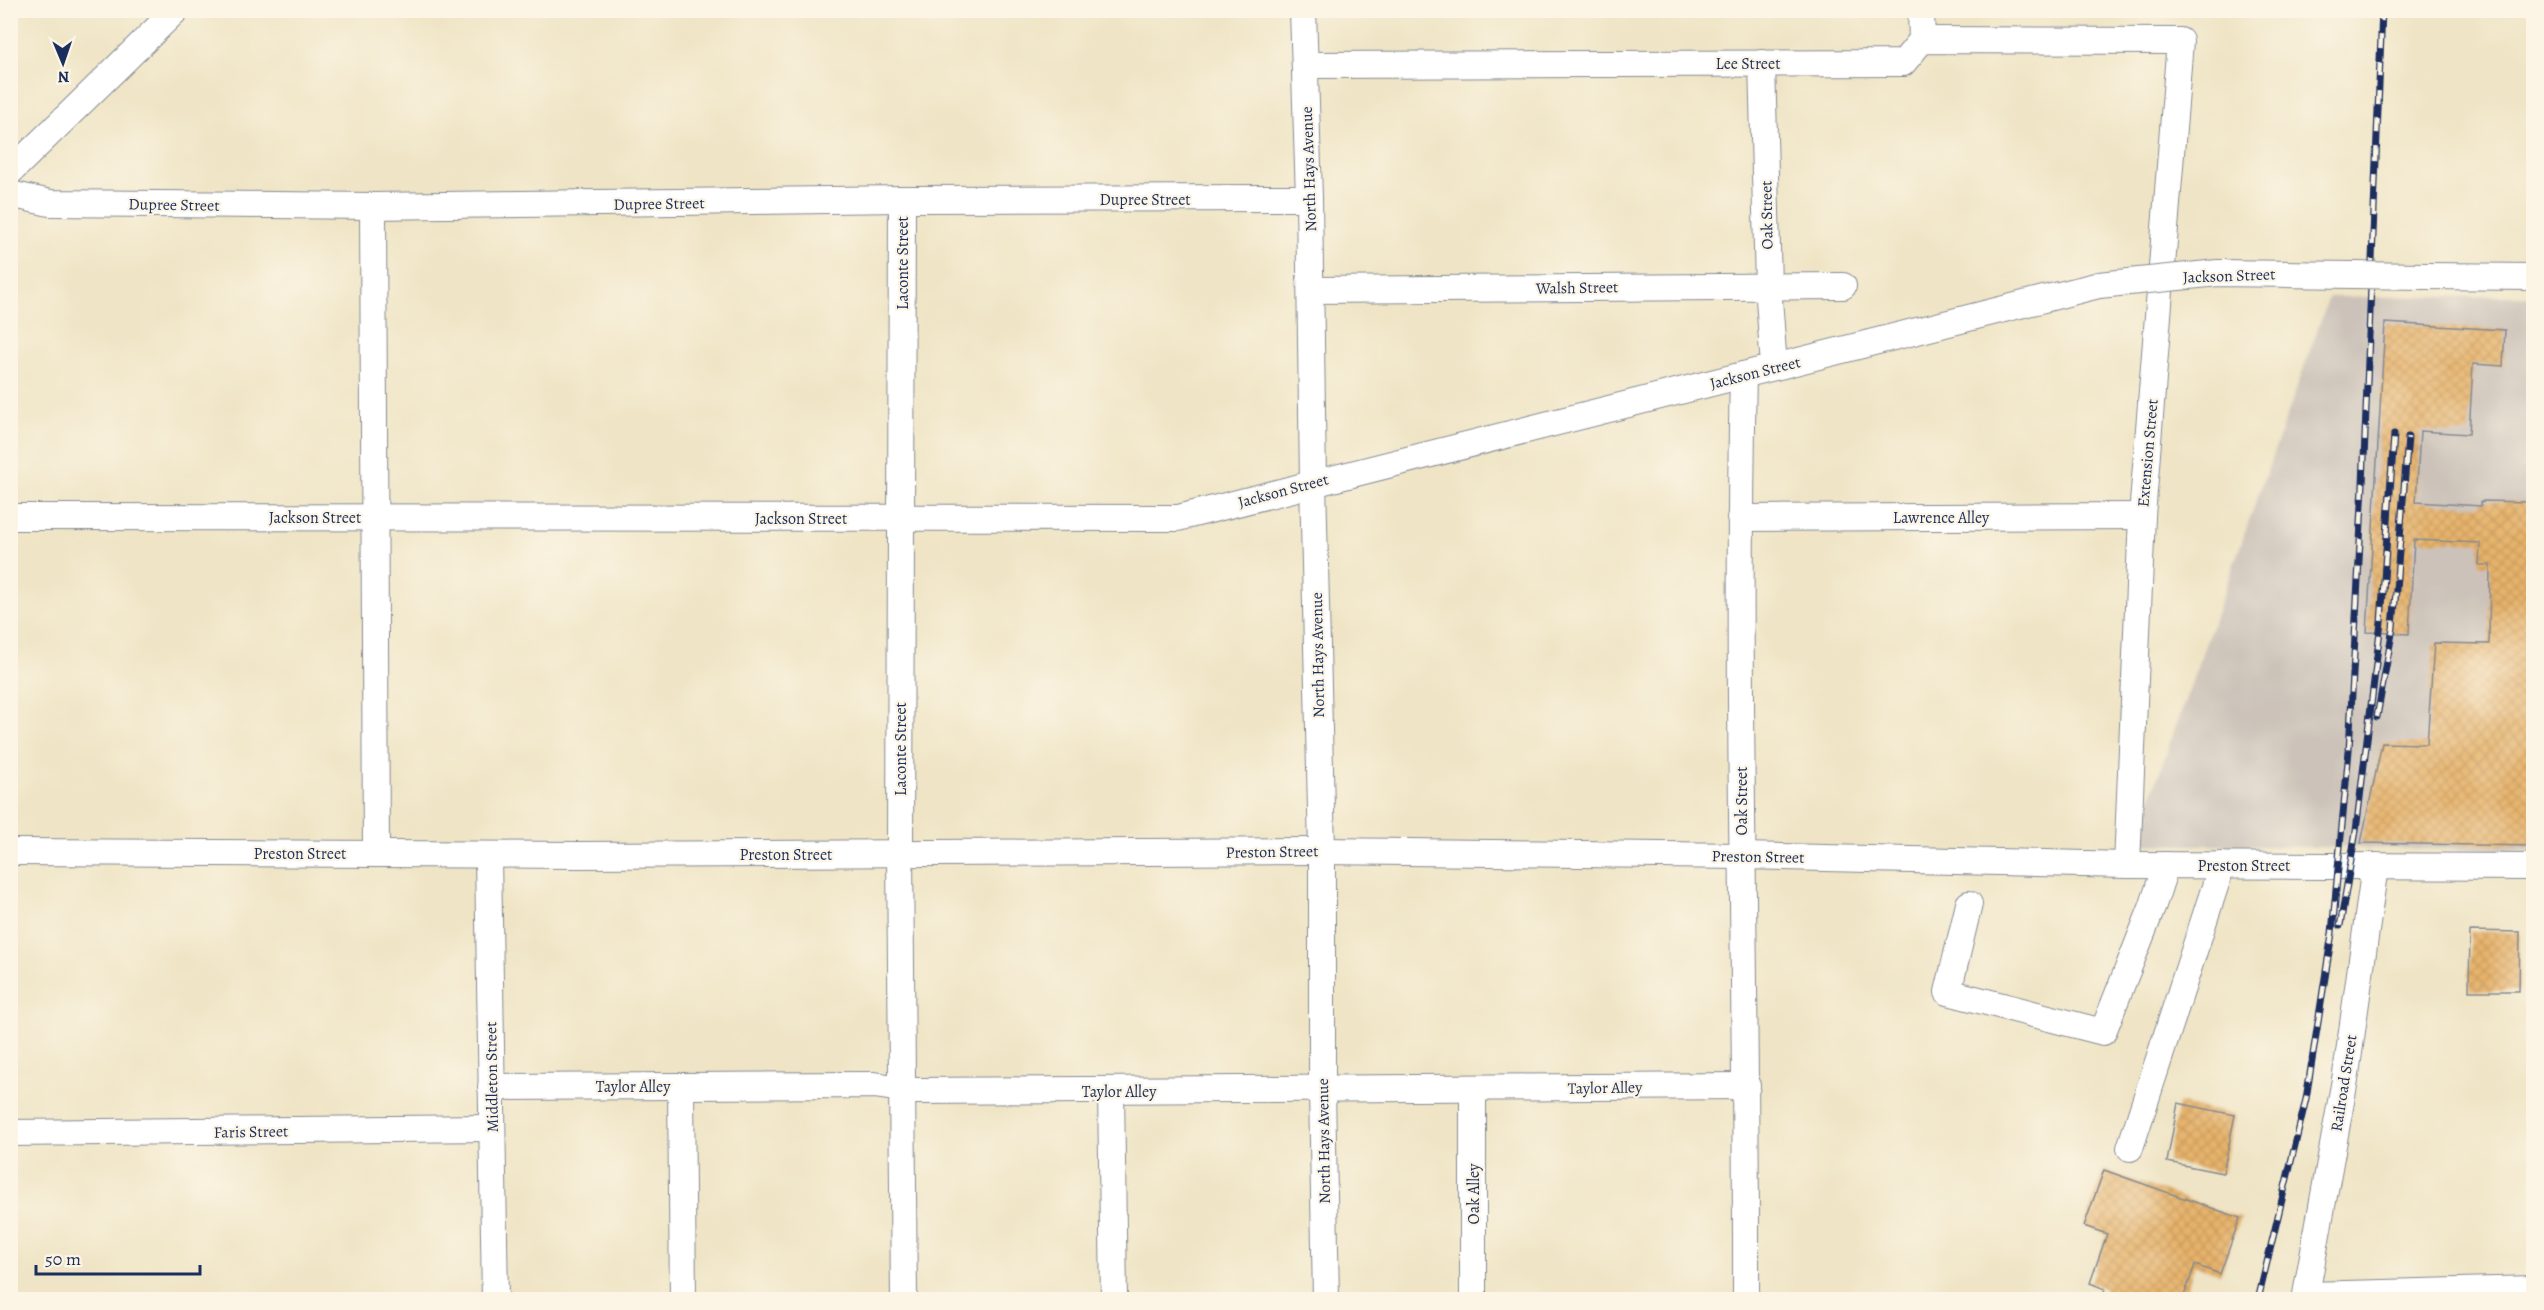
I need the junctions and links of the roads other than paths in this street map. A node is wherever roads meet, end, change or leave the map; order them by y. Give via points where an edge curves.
1 (176, 10) edge
2 (1303, 10) edge
3 (1921, 10) edge
4 (1922, 40) junction
5 (1762, 63) junction
6 (1305, 65) junction
7 (10, 172) edge
8 (10, 194) edge
9 (1310, 198) junction
10 (902, 199) junction
11 (373, 206) junction
12 (2534, 277) edge
13 (1768, 285) junction
14 (1843, 286) dead end
15 (1311, 290) junction
16 (1774, 367) junction
17 (1743, 375) junction
18 (1312, 482) junction
19 (2142, 516) junction
20 (10, 517) edge
21 (375, 517) junction
22 (901, 518) junction
23 (1740, 518) junction
24 (1322, 851) junction
25 (10, 852) edge
26 (376, 854) junction
27 (900, 854) junction
28 (488, 855) junction
29 (1741, 856) junction
30 (2127, 865) junction
31 (2166, 865) junction
32 (2222, 865) junction
33 (2375, 866) junction
34 (2534, 867) edge
35 (1969, 904) dead end
36 (681, 1086) junction
37 (1747, 1086) junction
38 (491, 1087) junction
39 (1473, 1088) junction
40 (902, 1090) junction
41 (1111, 1090) junction
42 (1322, 1090) junction
43 (491, 1128) junction
44 (10, 1133) edge
45 (2130, 1148) dead end
46 (2534, 1289) edge
47 (2306, 1297) edge
48 (495, 1299) edge
49 (683, 1299) edge
50 (904, 1299) edge
51 (1114, 1299) edge
52 (1326, 1299) edge
53 (1473, 1299) edge
54 (1746, 1299) edge

1 - 7 street
2 - 6 street, North Hays Avenue
3 - 4 street
4 - 5 street, Lee Street via 1903,63
4 - 19 street, Extension Street via 2180,41
5 - 6 street, Lee Street
5 - 13 street, Oak Street
6 - 9 street, North Hays Avenue
8 - 11 street, Dupree Street via 50,202
9 - 10 street, Dupree Street
9 - 15 street, North Hays Avenue
10 - 11 street, Dupree Street
10 - 22 street, Laconte Street
11 - 21 street
12 - 16 street, Jackson Street, bridge via 2218,273 2099,285
13 - 14 street, Walsh Street
13 - 15 street, Walsh Street
13 - 16 street, Oak Street
15 - 18 street, North Hays Avenue
16 - 17 street, Jackson Street
17 - 18 street, Jackson Street
17 - 23 street, Oak Street
18 - 22 street, Jackson Street via 1178,518
18 - 24 street, North Hays Avenue
19 - 23 street, Lawrence Alley
19 - 30 street, Extension Street
20 - 21 street, Jackson Street
21 - 22 street, Jackson Street
21 - 26 street
22 - 27 street, Laconte Street
23 - 29 street, Oak Street
24 - 27 street, Preston Street
24 - 29 street, Preston Street
24 - 42 street, North Hays Avenue
25 - 26 street, Preston Street
26 - 28 street, Preston Street
27 - 28 street, Preston Street
27 - 40 street, Laconte Street
28 - 38 street, Middleton Street
29 - 30 street, Preston Street
29 - 37 street, Oak Street
30 - 31 street, Preston Street
31 - 32 street, Preston Street
31 - 35 street via 2103,1032 1947,992
32 - 33 street, Preston Street
32 - 45 street
33 - 34 street, Preston Street
33 - 47 street, Railroad Street via 2346,1074
36 - 38 street, Taylor Alley
36 - 40 street, Taylor Alley via 874,1085
36 - 49 street
37 - 39 street, Taylor Alley
37 - 54 street, Oak Street
38 - 43 street, Middleton Street
39 - 42 street, Taylor Alley
39 - 53 street, Oak Alley
40 - 41 street, Taylor Alley
40 - 50 street, Laconte Street
41 - 42 street, Taylor Alley
41 - 51 street
42 - 52 street, North Hays Avenue
43 - 44 street, Faris Street
43 - 48 street, Middleton Street
46 - 47 street

